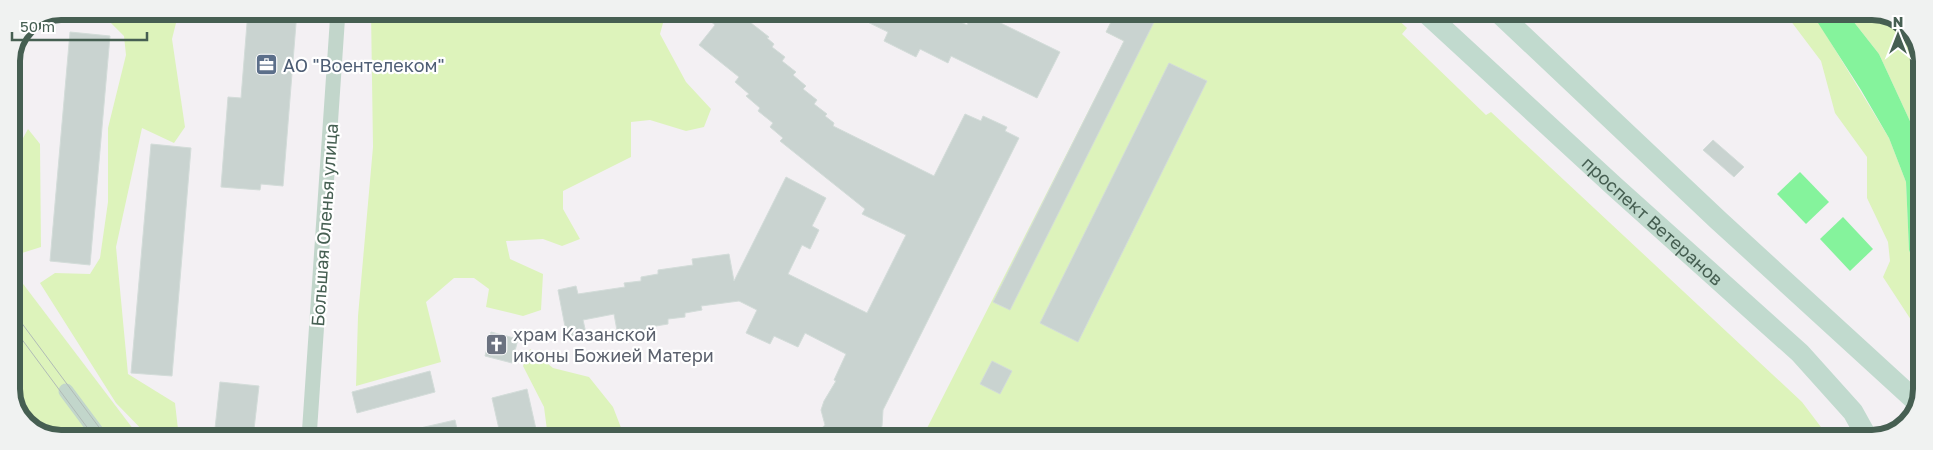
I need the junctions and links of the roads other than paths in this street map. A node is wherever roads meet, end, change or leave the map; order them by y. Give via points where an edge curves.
1 (337, 20) edge
2 (1434, 20) edge
3 (1506, 20) edge
4 (66, 391) dead end
5 (1912, 397) edge
6 (95, 430) edge
7 (310, 430) edge
8 (1863, 430) edge

1 - 7 street, Большая Оленья улица
2 - 8 main road, проспект Ветеранов via 1800,353 1853,412
3 - 5 main road
4 - 6 street

